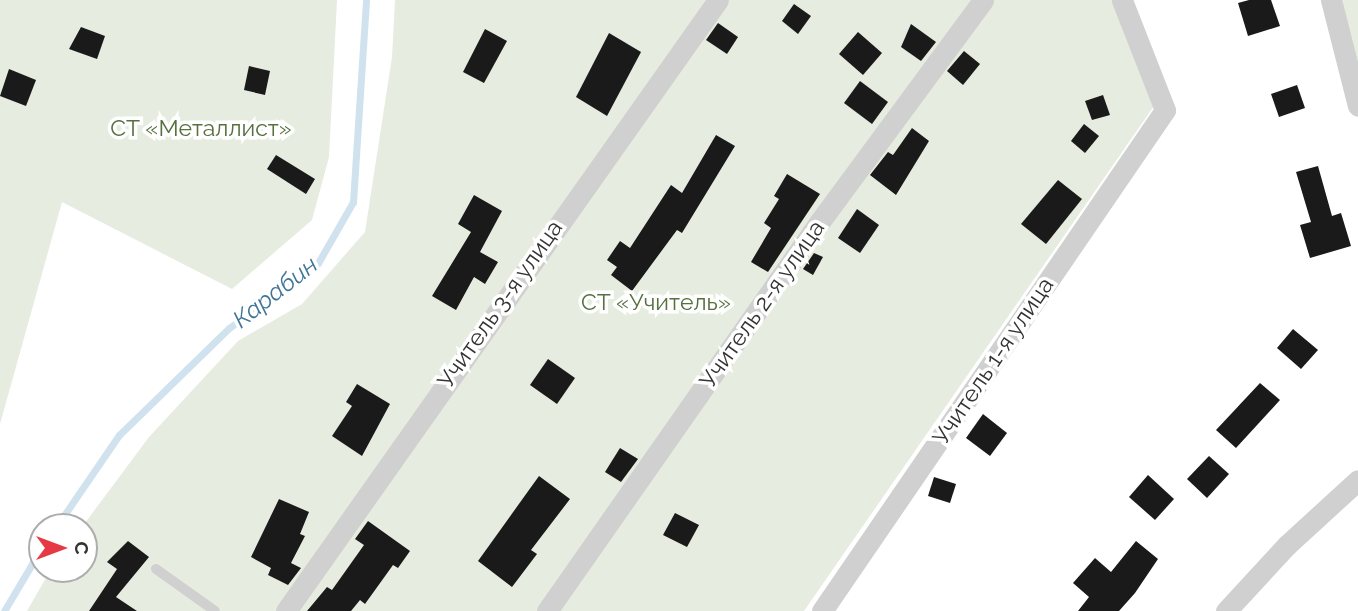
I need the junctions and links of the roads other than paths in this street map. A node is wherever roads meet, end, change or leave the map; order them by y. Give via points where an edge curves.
1 (718, 0) edge
2 (983, 0) edge
3 (1122, 0) edge
4 (1331, 0) edge
5 (1358, 106) edge
6 (1358, 480) edge
7 (156, 569) dead end
8 (215, 611) edge
9 (286, 611) edge
10 (547, 611) edge
11 (822, 611) edge
12 (1226, 611) edge

1 - 9 street, Учитель 3-я улица
2 - 10 street, Учитель 2-я улица via 821,220
3 - 11 street, Учитель 1-я улица via 1165,110
4 - 5 street
6 - 12 street via 1287,545
7 - 8 lane

